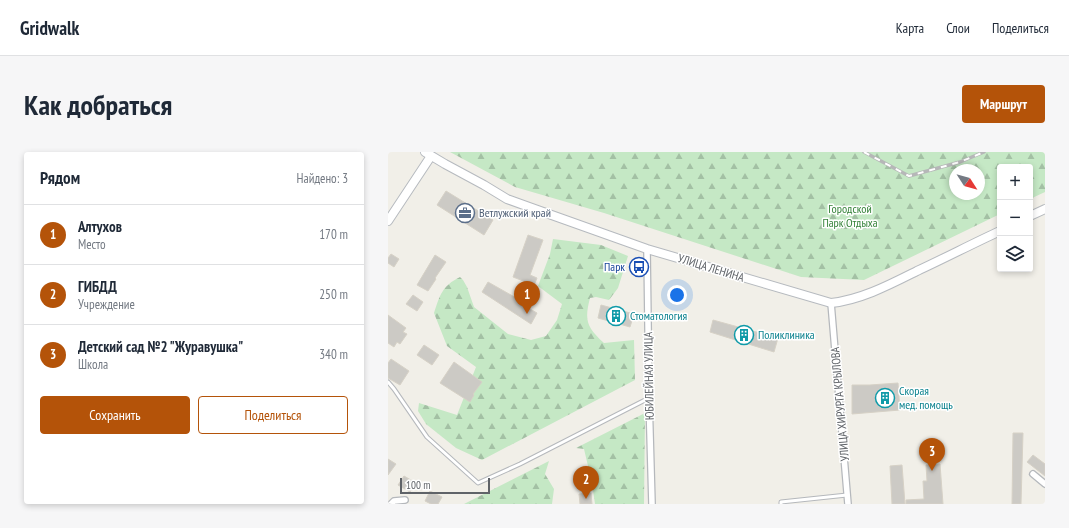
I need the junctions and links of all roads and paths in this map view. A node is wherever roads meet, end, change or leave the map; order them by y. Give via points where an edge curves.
1 (428, 154) edge
2 (1045, 209) edge
3 (1033, 215) edge
4 (388, 221) edge
5 (997, 232) edge
6 (647, 248) junction
7 (831, 303) junction
8 (388, 382) edge
9 (649, 398) junction
10 (1033, 474) dead end
11 (1045, 484) edge
12 (848, 495) junction
13 (406, 500) dead end
14 (391, 504) edge
15 (652, 504) edge
16 (782, 504) edge
17 (848, 504) edge

1 - 4 street
1 - 6 street, УЛИЦА ЛЕНИНА via 508,199
2 - 3 street
5 - 7 street, УЛИЦА ЛЕНИНА via 885,287 852,299
6 - 7 street, УЛИЦА ЛЕНИНА
6 - 9 street, ЮБИЛЕЙНАЯ УЛИЦА
7 - 12 street, УЛИЦА ХИРУРГА КРЫЛОВА
8 - 9 lane via 426,438 478,482 520,464
9 - 15 street, ЮБИЛЕЙНАЯ УЛИЦА
10 - 11 street
12 - 16 lane via 781,502
12 - 17 street, УЛИЦА ХИРУРГА КРЫЛОВА
13 - 14 street via 394,501

